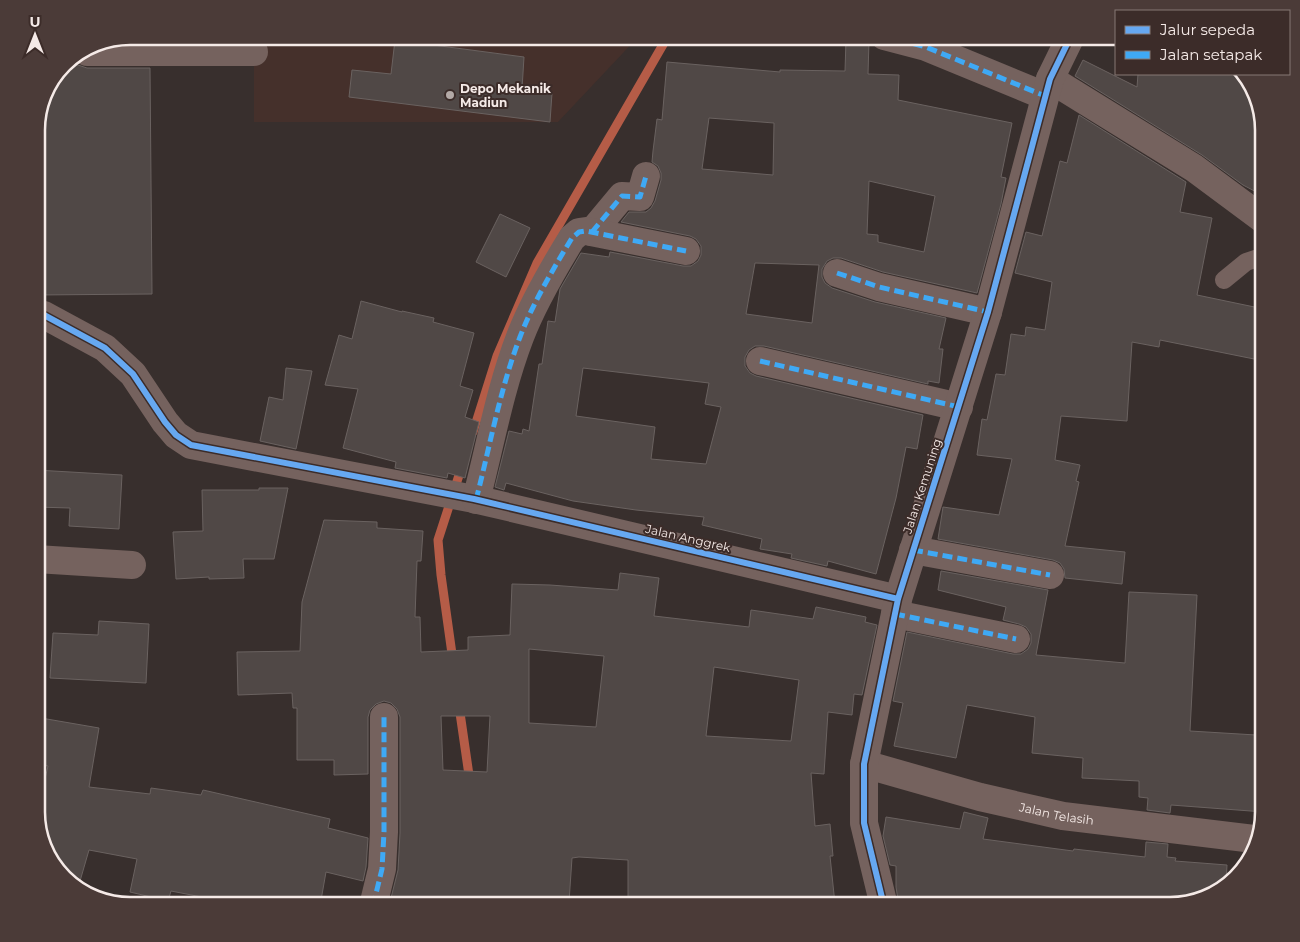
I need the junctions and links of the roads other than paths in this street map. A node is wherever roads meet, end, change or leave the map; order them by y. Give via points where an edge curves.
1 (918, 45) edge
2 (1067, 45) edge
3 (96, 52) edge
4 (254, 52) dead end
5 (1048, 87) junction
6 (646, 176) dead end
7 (1255, 213) edge
8 (592, 232) junction
9 (686, 250) dead end
10 (1255, 259) edge
11 (837, 273) dead end
12 (1224, 280) dead end
13 (988, 312) junction
14 (45, 315) edge
15 (760, 361) dead end
16 (960, 407) junction
17 (475, 499) junction
18 (913, 550) junction
19 (45, 560) edge
20 (132, 565) dead end
21 (1050, 575) dead end
22 (896, 607) junction
23 (1016, 639) dead end
24 (384, 717) dead end
25 (864, 764) junction
26 (1250, 839) edge
27 (375, 897) edge
28 (882, 897) edge

1 - 5 street
2 - 5 street, Jalan Kemuning
3 - 4 street
5 - 7 street via 1194,168
5 - 13 street, Jalan Kemuning
6 - 8 street via 640,197 622,196
8 - 9 street
8 - 17 street via 579,232 572,238 530,313 505,387
10 - 12 lane via 1246,262
11 - 13 street via 880,287
13 - 16 street, Jalan Kemuning
14 - 17 street, Jalan Anggrek via 105,348 133,374 170,429 191,445
15 - 16 street
16 - 18 street, Jalan Kemuning
17 - 22 street, Jalan Anggrek
18 - 21 street
18 - 22 street, Jalan Kemuning
19 - 20 street
22 - 23 street, Jalan Anggrek
22 - 25 street, Jalan Kemuning
24 - 27 street via 384,832 382,869
25 - 26 street, Jalan Telasih via 980,798 1063,816
25 - 28 street, Jalan Kemuning via 864,823

